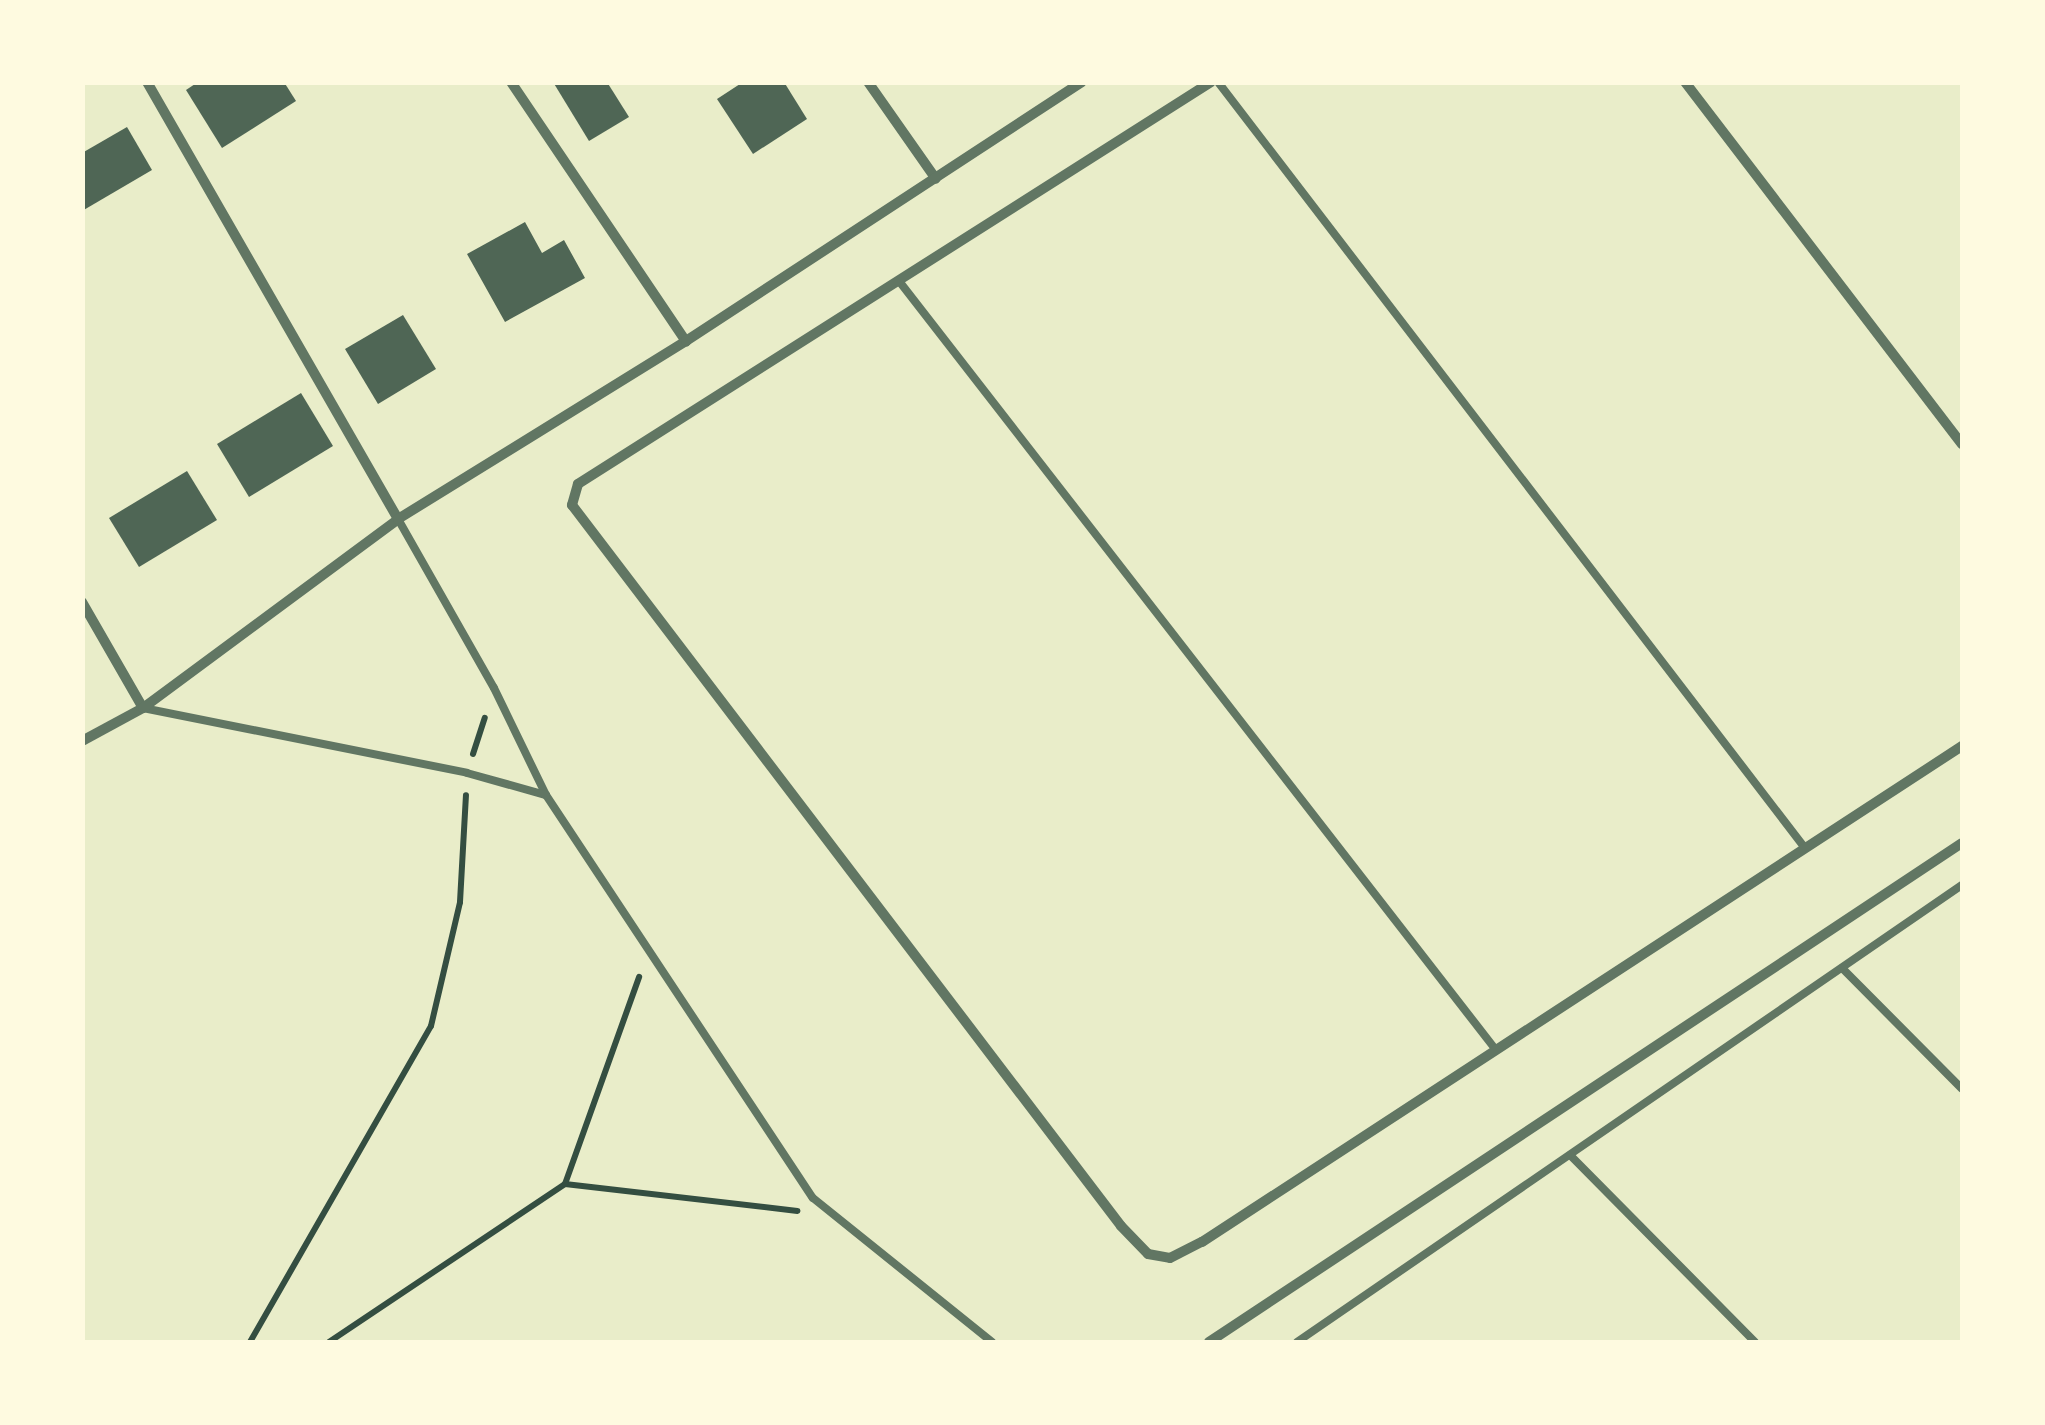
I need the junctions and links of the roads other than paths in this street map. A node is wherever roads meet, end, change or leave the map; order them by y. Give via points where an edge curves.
1 (146, 82) edge
2 (511, 82) edge
3 (868, 82) edge
4 (1082, 82) edge
5 (1214, 82) edge
6 (1684, 82) edge
7 (936, 179) junction
8 (899, 281) junction
9 (686, 341) junction
10 (1962, 444) edge
11 (398, 518) junction
12 (82, 602) edge
13 (143, 708) junction
14 (82, 741) edge
15 (1962, 746) edge
16 (546, 795) junction
17 (1962, 843) edge
18 (1805, 848) junction
19 (1962, 885) edge
20 (1842, 968) junction
21 (1496, 1050) junction
22 (1962, 1090) edge
23 (1570, 1155) junction
24 (992, 1342) edge
25 (1209, 1342) edge
26 (1297, 1342) edge
27 (1756, 1342) edge

1 - 11 street
2 - 9 street
3 - 7 street
4 - 7 street
5 - 8 street
5 - 18 lane
6 - 10 street
7 - 9 street
8 - 21 lane
8 - 21 street via 578,484 572,505 1121,1226 1148,1254 1170,1258
9 - 11 street
11 - 13 street
11 - 16 lane
12 - 13 street
13 - 14 street
13 - 16 lane
15 - 18 street
16 - 24 lane via 813,1198
17 - 25 street
18 - 21 street
19 - 20 lane
20 - 22 lane
20 - 23 lane
23 - 26 lane
23 - 27 lane

